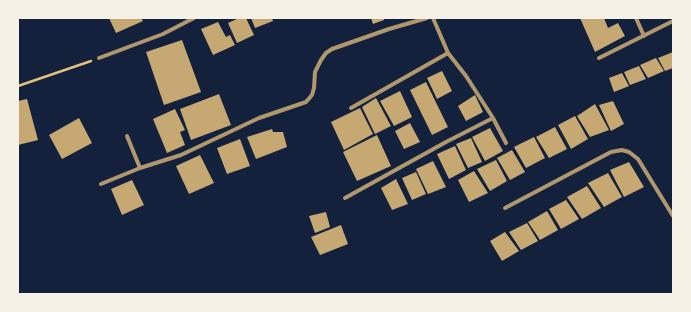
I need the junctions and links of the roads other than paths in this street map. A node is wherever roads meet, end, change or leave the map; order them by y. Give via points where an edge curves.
1 (193, 18) edge
2 (427, 18) edge
3 (433, 18) edge
4 (636, 18) edge
5 (673, 21) edge
6 (644, 36) junction
7 (448, 53) junction
8 (99, 58) road end
9 (599, 58) dead end
10 (351, 108) dead end
11 (492, 118) junction
12 (127, 136) dead end
13 (506, 143) dead end
14 (140, 168) junction
15 (101, 184) dead end
16 (345, 198) dead end
17 (506, 208) dead end
18 (673, 216) edge

1 - 8 street via 163,34
2 - 14 street via 326,53 315,72 312,95 306,102 259,118 181,155
3 - 7 street
4 - 6 street
5 - 6 street
6 - 9 street
7 - 10 street
7 - 11 street via 466,76
11 - 13 street
11 - 16 street
12 - 14 street
14 - 15 street
17 - 18 street via 611,152 622,150 638,159

